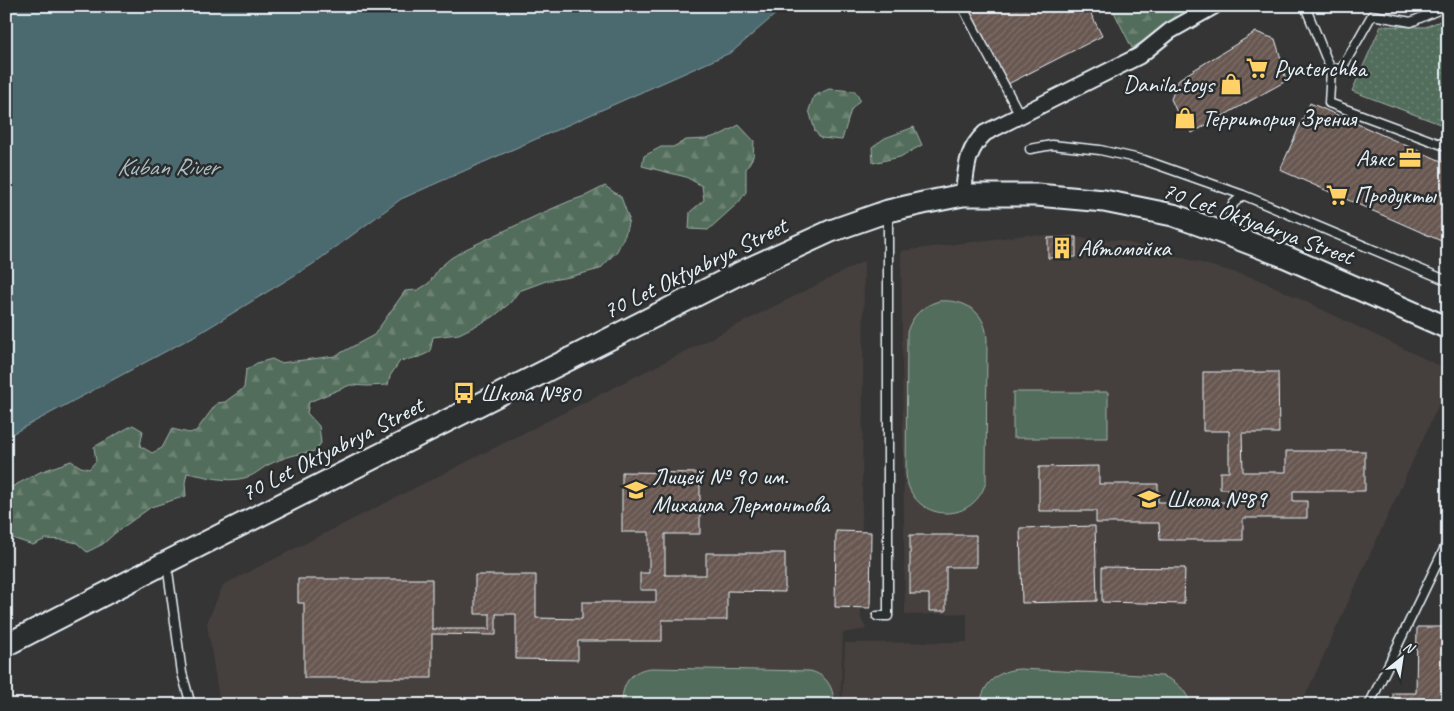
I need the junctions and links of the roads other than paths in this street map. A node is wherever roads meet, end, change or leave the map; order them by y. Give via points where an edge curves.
1 (962, 6) edge
2 (1214, 6) edge
3 (1306, 6) edge
4 (1447, 6) edge
5 (1331, 70) junction
6 (1020, 115) junction
7 (1448, 147) edge
8 (1030, 149) dead end
9 (963, 195) junction
10 (1243, 195) junction
11 (888, 211) junction
12 (1226, 234) junction
13 (1448, 281) edge
14 (1448, 328) edge
15 (1448, 541) edge
16 (1439, 559) junction
17 (1448, 561) edge
18 (167, 562) junction
19 (877, 616) dead end
20 (6, 645) edge
21 (191, 705) edge
22 (1369, 705) edge

1 - 6 lane
2 - 6 street via 1170,31 1139,56
3 - 5 lane
4 - 5 lane via 1411,22 1372,15 1342,68
5 - 7 lane via 1329,102
6 - 9 street via 985,133 975,142
8 - 10 lane via 1052,145 1109,152 1144,160
9 - 11 main road, 70 Let Oktyabrya Street
9 - 12 main road, 70 Let Oktyabrya Street via 1037,195 1104,201 1173,215
10 - 12 lane via 1233,204
10 - 13 lane
11 - 18 main road, 70 Let Oktyabrya Street via 831,231 748,269
11 - 19 lane via 888,616
12 - 14 main road, 70 Let Oktyabrya Street
15 - 16 lane
16 - 17 lane
16 - 22 lane
18 - 20 main road, 70 Let Oktyabrya Street
18 - 21 lane via 182,673

